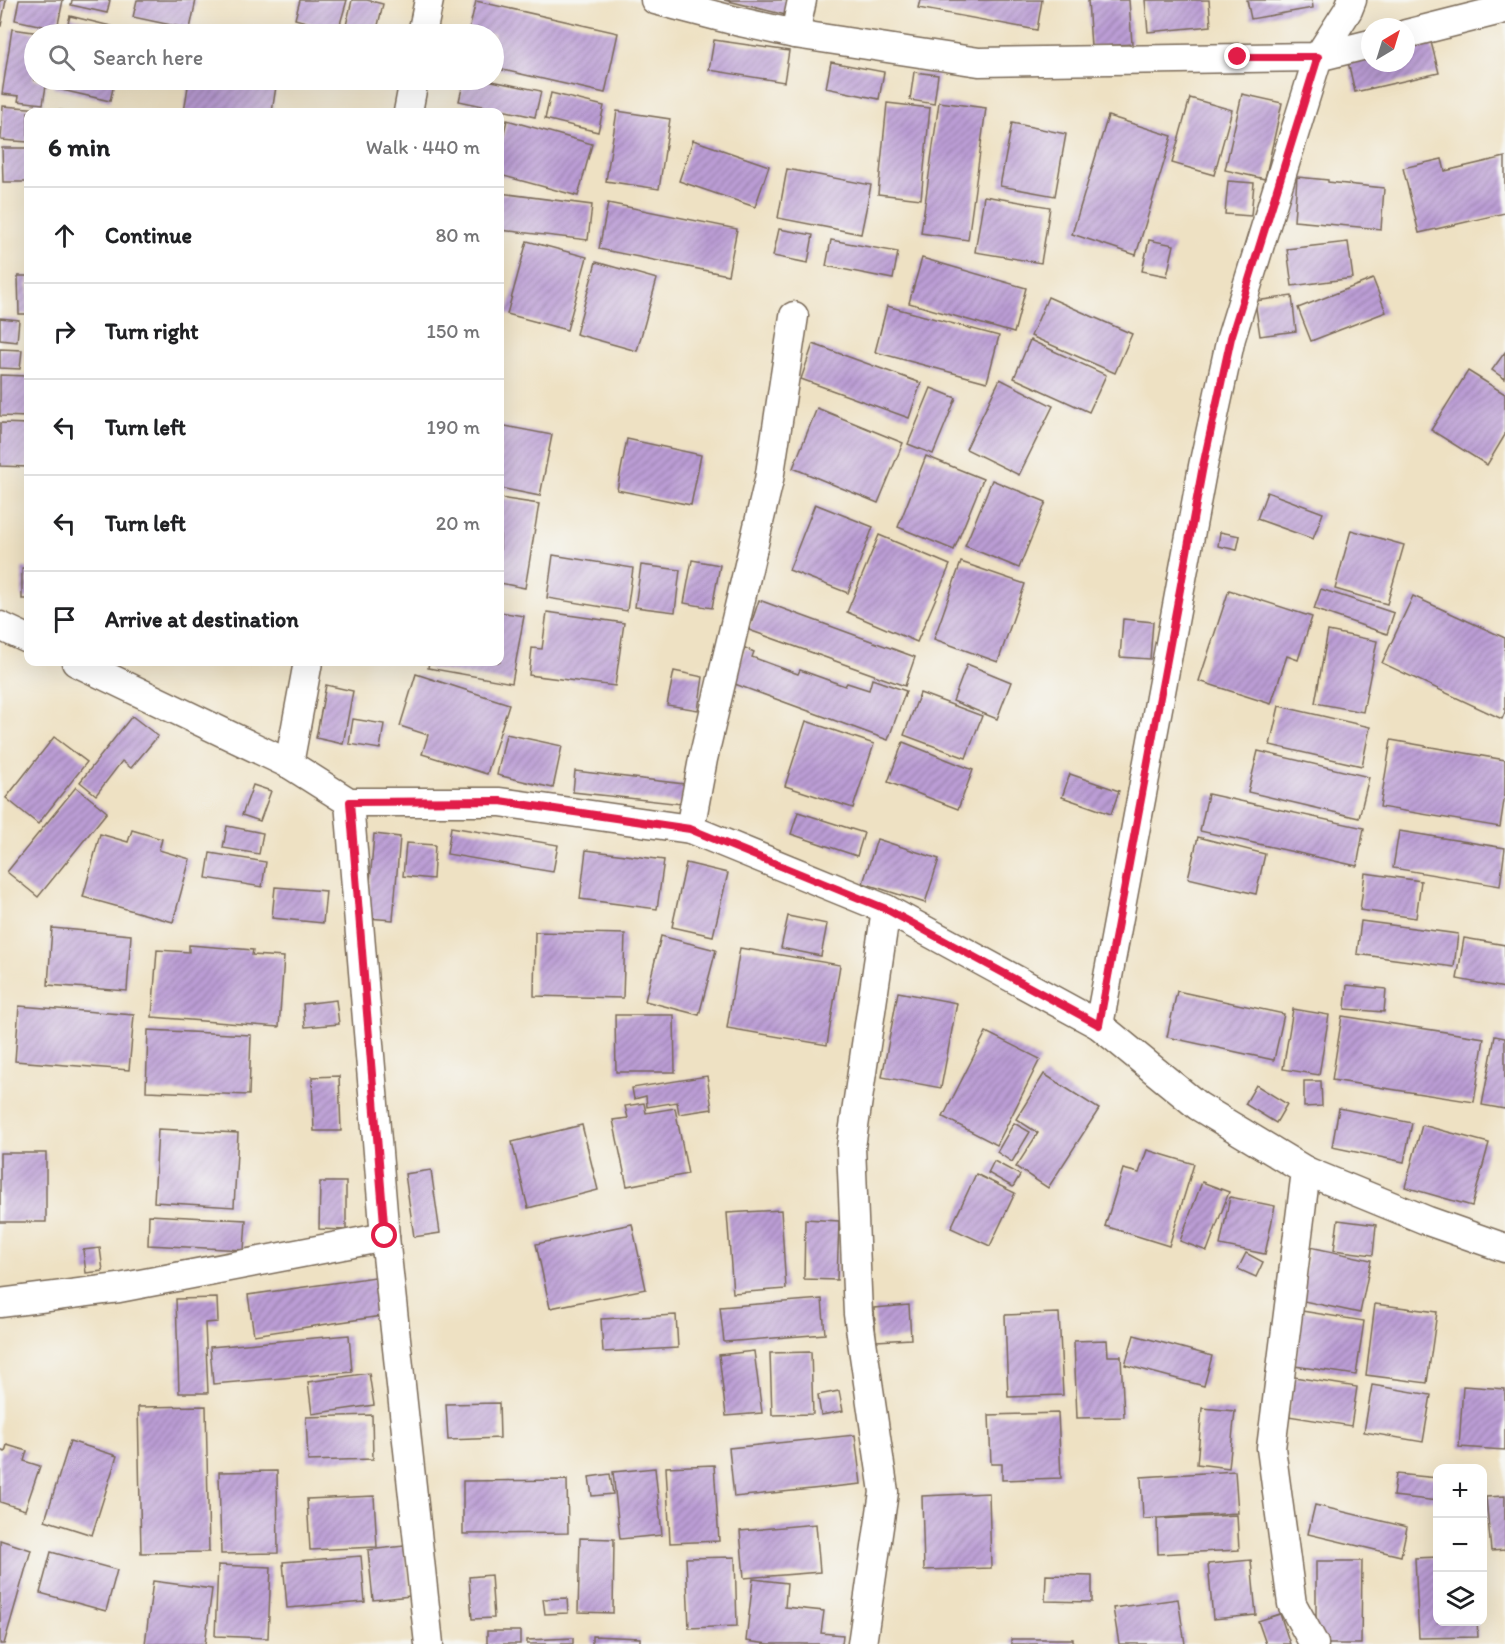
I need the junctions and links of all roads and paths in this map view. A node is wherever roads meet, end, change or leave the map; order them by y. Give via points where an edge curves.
1 (429, 0) edge
2 (656, 0) edge
3 (802, 0) edge
4 (1352, 0) edge
5 (1505, 9) edge
6 (424, 24) edge
7 (1415, 32) edge
8 (795, 34) junction
9 (1361, 46) edge
10 (1318, 57) junction
11 (412, 90) edge
12 (409, 108) edge
13 (794, 316) dead end
14 (0, 626) edge
15 (24, 637) edge
16 (84, 666) edge
17 (307, 666) edge
18 (289, 764) junction
19 (350, 802) junction
20 (690, 829) junction
21 (886, 909) junction
22 (1099, 1025) junction
23 (1306, 1171) junction
24 (385, 1236) junction
25 (1505, 1248) edge
26 (0, 1303) edge
27 (429, 1644) edge
28 (862, 1644) edge
29 (1314, 1644) edge

1 - 6 street
2 - 8 street
3 - 8 street
4 - 10 street
5 - 7 street
8 - 10 street via 979,62
9 - 10 street
10 - 22 street via 1231,338 1201,477
11 - 12 street
13 - 20 street via 769,480
14 - 15 street
16 - 18 street
17 - 18 street
18 - 19 street
19 - 20 street via 500,801
19 - 24 street
20 - 21 street
21 - 22 street
21 - 28 street via 851,1147 858,1314 884,1492
22 - 23 street via 1198,1106
23 - 25 street
23 - 29 street via 1271,1448 1292,1604
24 - 26 street via 119,1288
24 - 27 street

